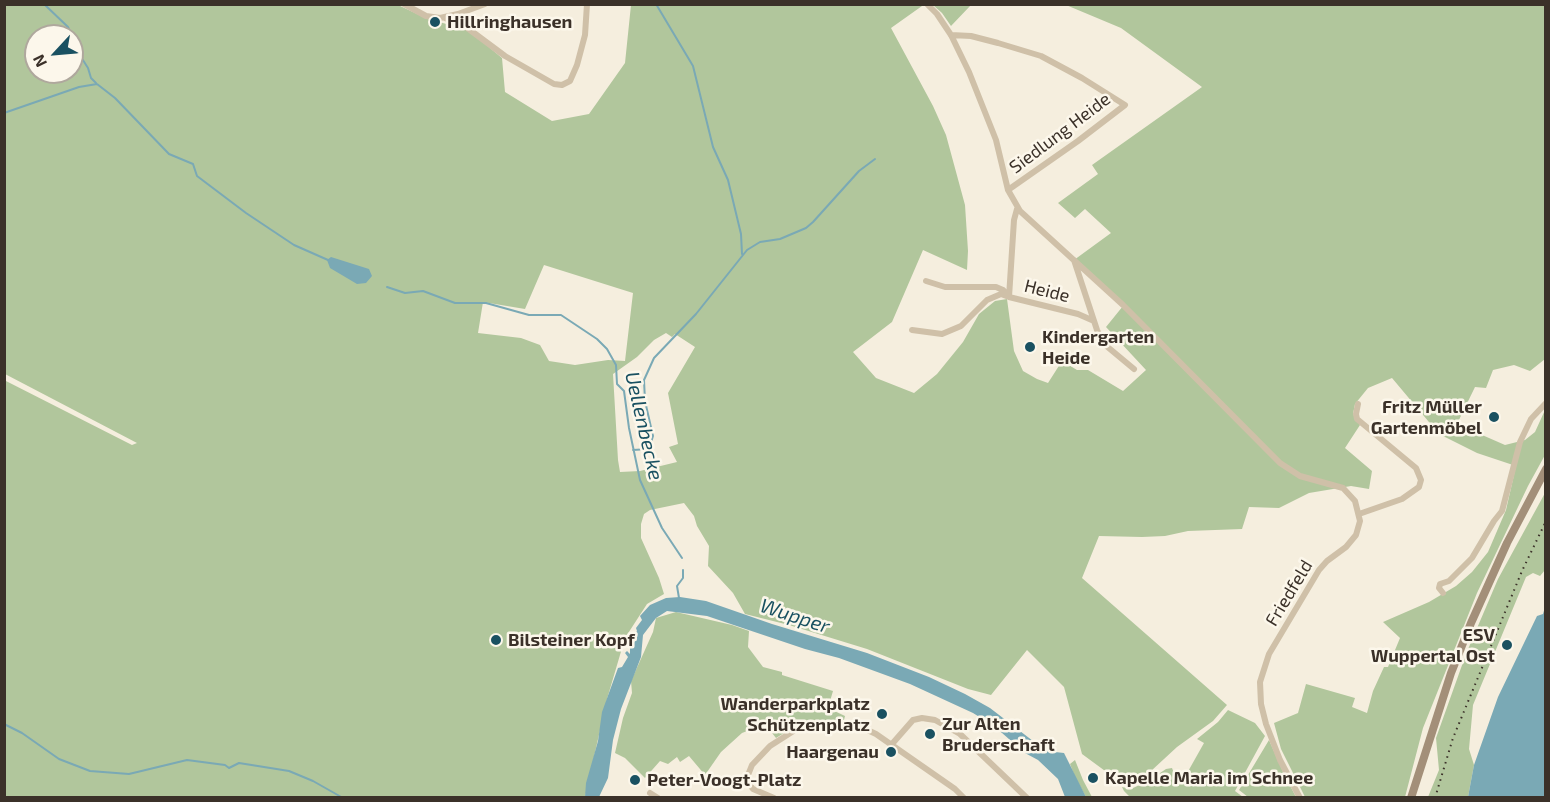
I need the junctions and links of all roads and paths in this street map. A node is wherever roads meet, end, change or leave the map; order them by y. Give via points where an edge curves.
1 (404, 4) edge
2 (485, 4) edge
3 (586, 4) edge
4 (927, 4) edge
5 (445, 18) junction
6 (951, 35) junction
7 (1008, 190) junction
8 (1017, 209) junction
9 (1074, 260) junction
10 (926, 281) dead end
11 (1009, 297) junction
12 (1094, 321) junction
13 (912, 330) dead end
14 (1134, 369) dead end
15 (1545, 403) edge
16 (1358, 404) dead end
17 (1545, 469) edge
18 (1359, 514) junction
19 (1443, 593) dead end
20 (892, 744) junction
21 (650, 793) dead end
22 (658, 798) edge
23 (774, 798) edge
24 (964, 798) edge
25 (1027, 798) edge
26 (1300, 798) edge
27 (1411, 798) edge

1 - 5 street via 429,17
2 - 5 street
3 - 5 street via 585,35 578,65 571,79 562,85 505,56 466,27
4 - 6 street, Siedlung Heide
6 - 7 street, Siedlung Heide via 990,122
6 - 7 street, Siedlung Heide via 971,36 1041,56 1125,105
7 - 8 street, Siedlung Heide
8 - 9 street, Siedlung Heide
8 - 11 street, Heide
9 - 12 street, Heide
9 - 18 street, Heide via 1280,463 1300,476 1343,488 1355,501
10 - 11 street via 945,287 996,287
11 - 12 street, Heide
11 - 13 street via 1000,294 987,300 960,326 942,334
12 - 14 street, Heide via 1104,344
15 - 19 street via 1520,442 1502,511 1472,558 1440,585
16 - 18 street via 1358,419 1416,468 1421,480 1419,487 1402,499
17 - 27 main road via 1467,631
18 - 26 street, Friedfeld via 1356,535 1319,570 1269,654 1260,682 1264,717
20 - 23 street via 861,727 837,723 795,730 770,746 749,769 748,780 753,789
20 - 24 street
20 - 25 street via 913,720 935,720 960,734
21 - 22 street

